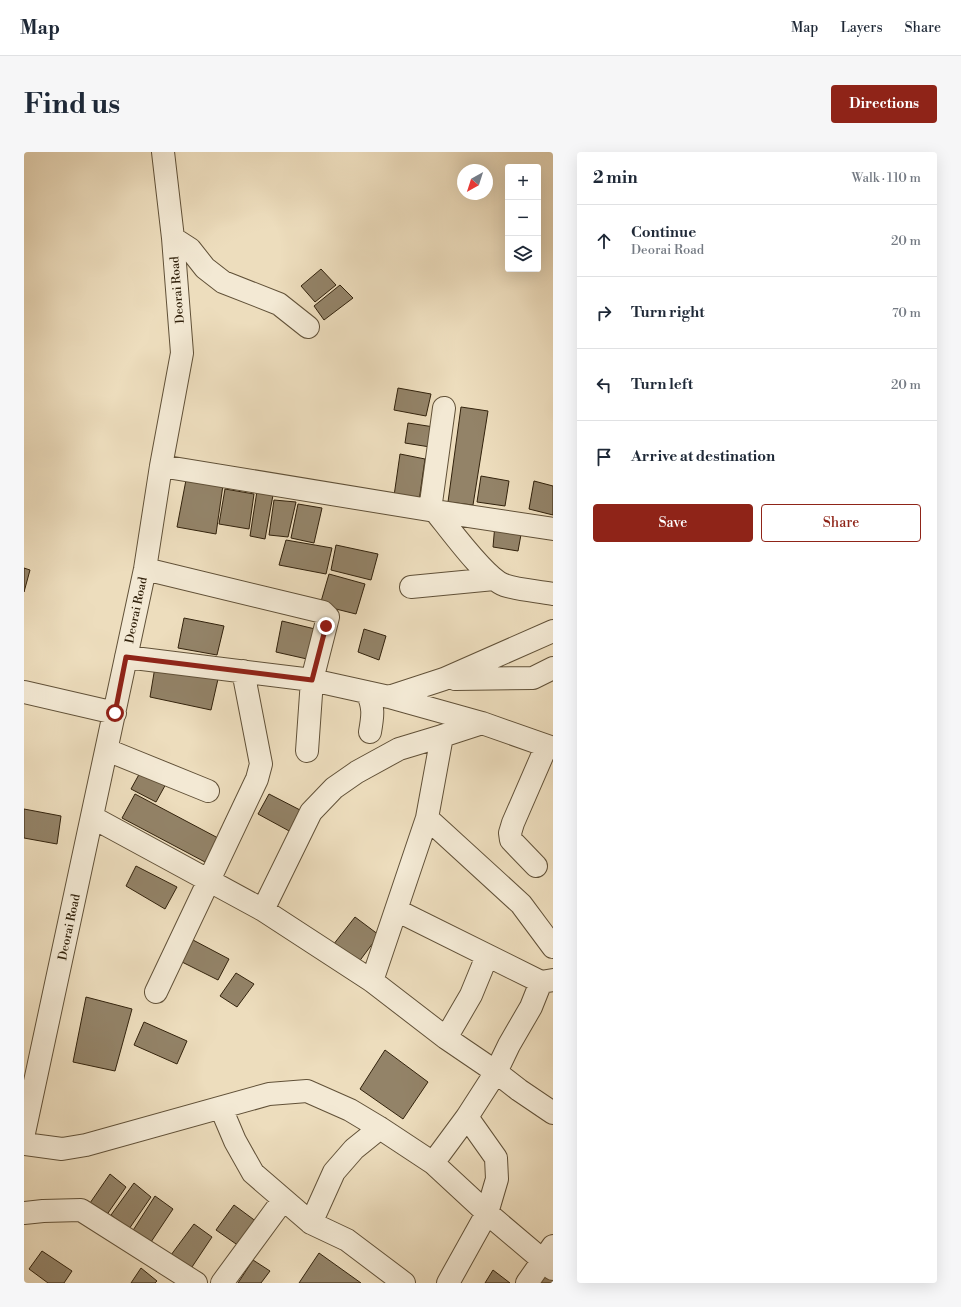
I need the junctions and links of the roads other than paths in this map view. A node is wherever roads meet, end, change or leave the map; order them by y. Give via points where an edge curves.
1 (163, 152) edge
2 (173, 238) junction
3 (308, 327) dead end
4 (444, 408) dead end
5 (161, 466) junction
6 (432, 510) junction
7 (553, 529) edge
8 (145, 569) junction
9 (494, 579) junction
10 (411, 587) dead end
11 (553, 594) edge
12 (553, 631) edge
13 (126, 657) junction
14 (553, 668) edge
15 (243, 671) junction
16 (444, 679) junction
17 (312, 680) junction
18 (24, 692) edge
19 (367, 692) junction
20 (389, 697) junction
21 (115, 713) junction
22 (482, 723) junction
23 (370, 732) dead end
24 (442, 736) junction
25 (550, 748) edge
26 (107, 750) junction
27 (307, 751) dead end
28 (208, 791) dead end
29 (92, 817) junction
30 (426, 818) junction
31 (536, 866) dead end
32 (208, 880) junction
33 (263, 910) junction
34 (396, 910) junction
35 (553, 948) edge
36 (487, 956) junction
37 (372, 981) junction
38 (547, 981) edge
39 (156, 992) dead end
40 (446, 1038) junction
41 (32, 1055) edge
42 (496, 1072) junction
43 (221, 1108) junction
44 (553, 1113) edge
45 (467, 1117) junction
46 (380, 1128) junction
47 (24, 1133) edge
48 (24, 1144) edge
49 (433, 1163) junction
50 (283, 1200) junction
51 (24, 1213) edge
52 (487, 1213) junction
53 (311, 1223) junction
54 (549, 1258) edge
55 (196, 1283) edge
56 (222, 1283) edge
57 (404, 1283) edge
58 (448, 1283) edge
59 (527, 1283) edge

1 - 2 street, Deorai Road
2 - 3 street via 190,250 205,268 223,282 279,304
2 - 5 street, Deorai Road via 182,353
4 - 6 street
5 - 6 street
5 - 8 street, Deorai Road
6 - 7 street
6 - 9 street
8 - 13 street, Deorai Road
8 - 17 street via 323,612 328,617
9 - 10 street
9 - 11 street via 514,588
12 - 16 street
13 - 15 street
13 - 21 street, Deorai Road
14 - 16 street via 533,678
15 - 17 street
15 - 32 street via 261,764 257,779
16 - 20 street
17 - 19 street
17 - 27 street
18 - 21 street
19 - 20 street
19 - 23 street via 372,702 373,715
20 - 22 street
21 - 26 street, Deorai Road
22 - 24 street
22 - 25 street
24 - 30 street
24 - 33 street via 399,749 334,788 311,812
25 - 31 street via 510,833 511,840
26 - 28 street
26 - 29 street, Deorai Road
29 - 32 street
29 - 41 street, Deorai Road
30 - 34 street
30 - 35 street via 521,904
32 - 33 street
32 - 39 street
33 - 37 street
34 - 36 street
34 - 37 street
36 - 38 street
36 - 40 street via 471,995
37 - 40 street
38 - 42 street
40 - 42 street
41 - 47 street, Deorai Road
42 - 44 street
42 - 45 street
43 - 46 street via 270,1094 307,1091 350,1110
43 - 48 street via 86,1145 62,1149
43 - 50 street via 235,1141 253,1173
45 - 49 street
45 - 52 street via 496,1158 497,1179
46 - 49 street
46 - 53 street via 354,1149 334,1172
49 - 52 street
50 - 53 street
50 - 56 street
51 - 55 street via 81,1210
52 - 54 street
52 - 58 street
53 - 57 street via 347,1240
54 - 59 street

